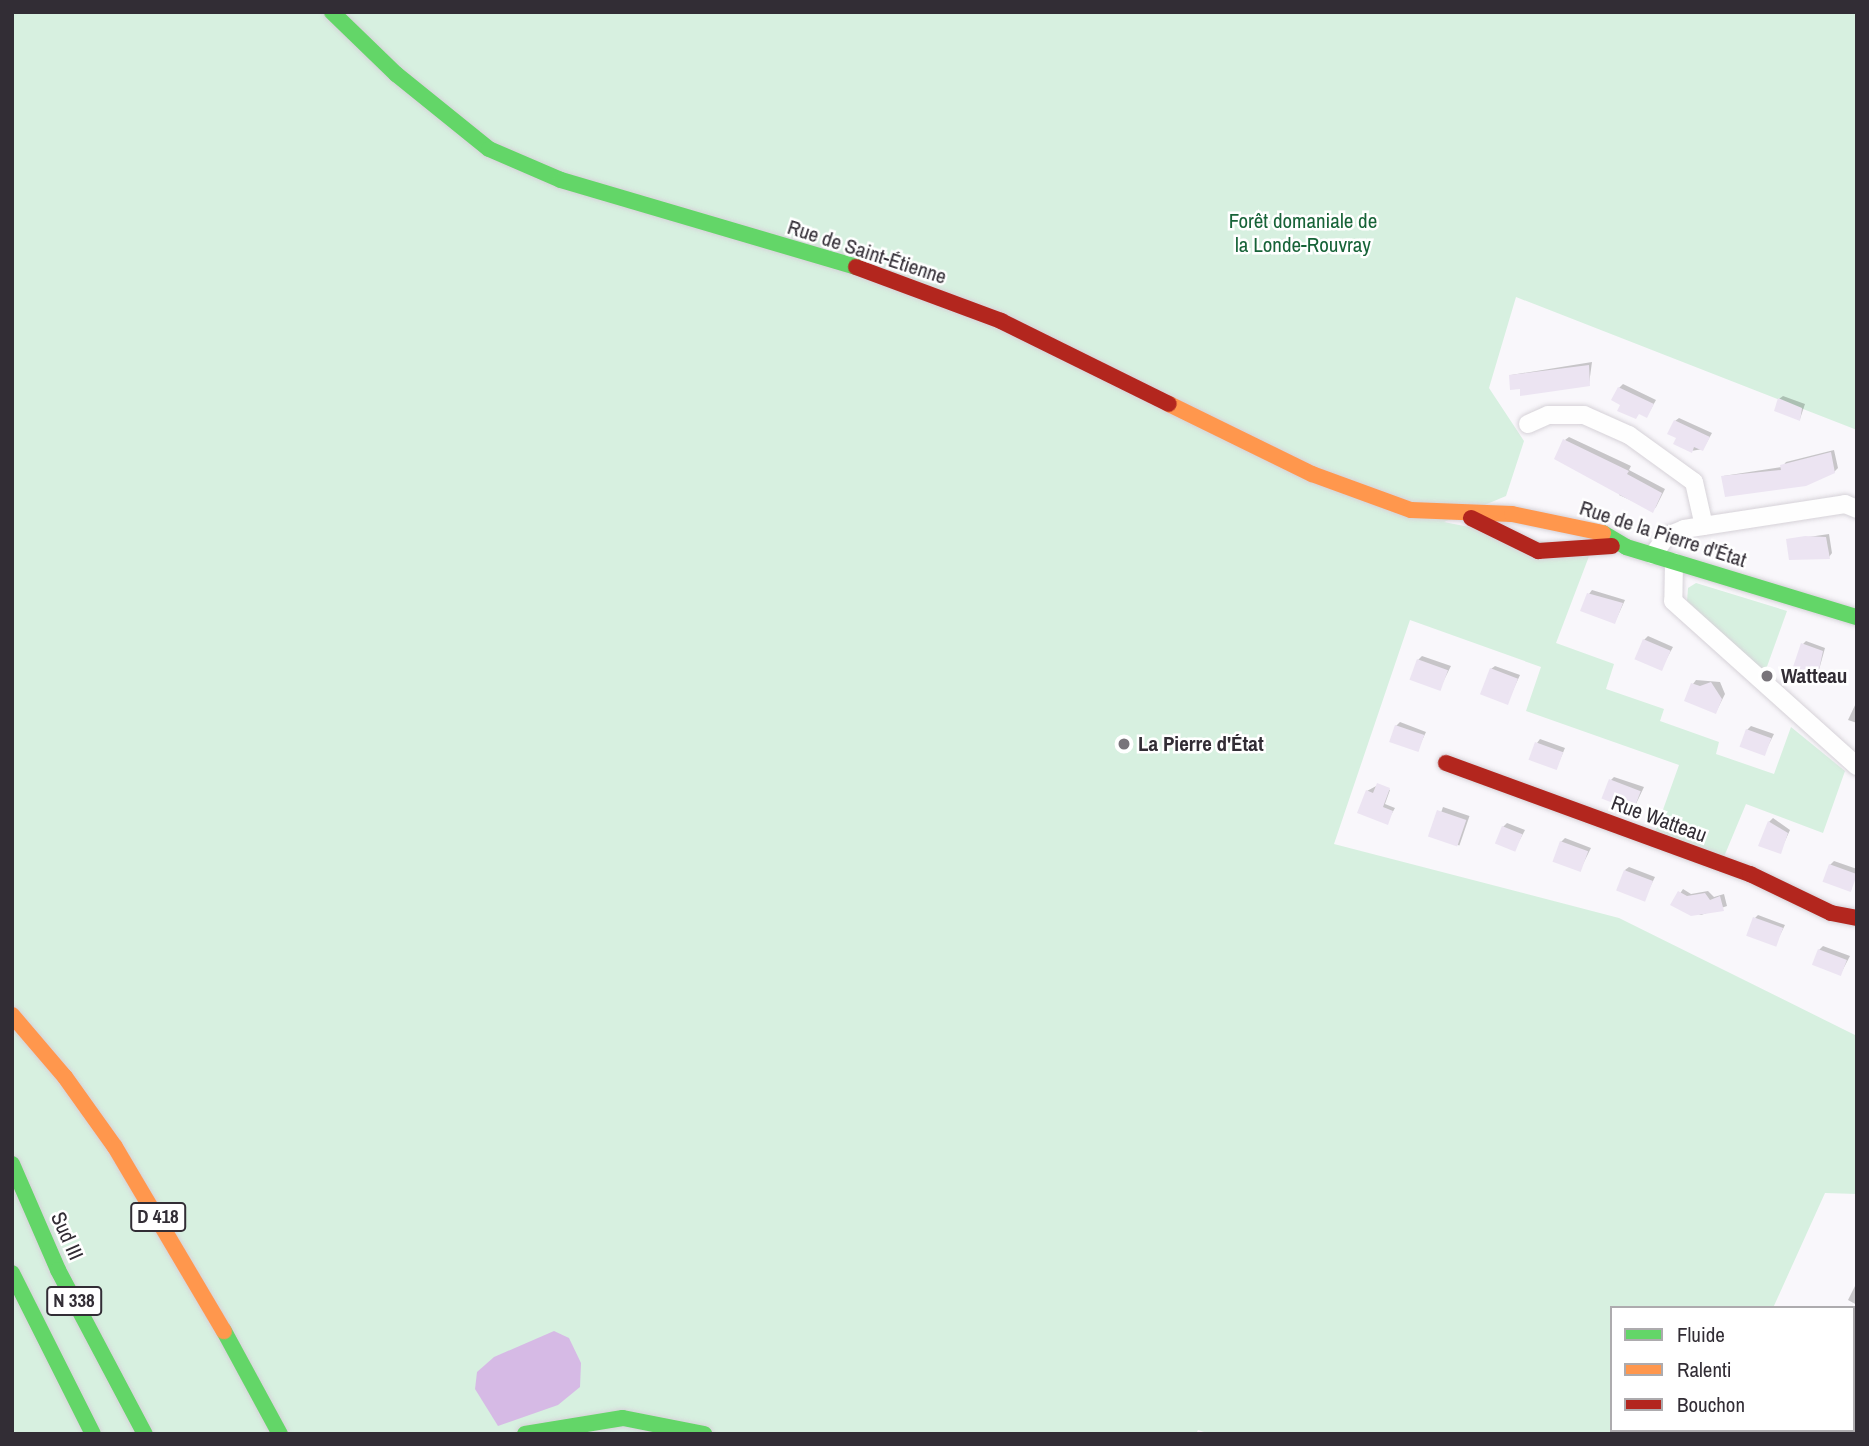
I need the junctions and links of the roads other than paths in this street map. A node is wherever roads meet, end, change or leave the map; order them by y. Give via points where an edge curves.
1 (332, 12) edge
2 (1528, 424) dead end
3 (1857, 509) edge
4 (1411, 510) joint
5 (1461, 514) junction
6 (1704, 526) junction
7 (1626, 547) junction
8 (1653, 555) junction
9 (1674, 562) junction
10 (1857, 617) edge
11 (1446, 763) dead end
12 (1857, 766) edge
13 (1857, 918) edge
14 (12, 1015) edge
15 (12, 1164) edge
16 (12, 1273) edge
17 (19, 1327) dead end
18 (92, 1434) edge
19 (145, 1434) edge
20 (280, 1434) edge
21 (525, 1434) edge
22 (704, 1434) edge

1 - 4 main road, Rue de Saint-Étienne via 396,74 489,149 561,180 875,273 1001,321 1312,474
2 - 6 street via 1548,415 1584,415 1629,435 1694,482
3 - 6 street via 1845,504
4 - 5 main road, Rue de la Pierre d'État
5 - 7 main road, Rue de la Pierre d'État via 1512,514 1599,531
5 - 7 main road via 1538,551 1593,544
6 - 8 street via 1667,536
7 - 8 main road, Rue de la Pierre d'État
8 - 9 main road, Rue de la Pierre d'État
9 - 10 main road, Rue de la Pierre d'État
9 - 12 street via 1673,601
11 - 13 main road, Rue Watteau via 1750,874 1831,913
14 - 20 main road, D 418 via 65,1077 115,1147 200,1286
15 - 19 main road, Sud III / N 338 via 58,1270
16 - 18 main road, N 338
17 - 18 main road
21 - 22 main road via 623,1419

